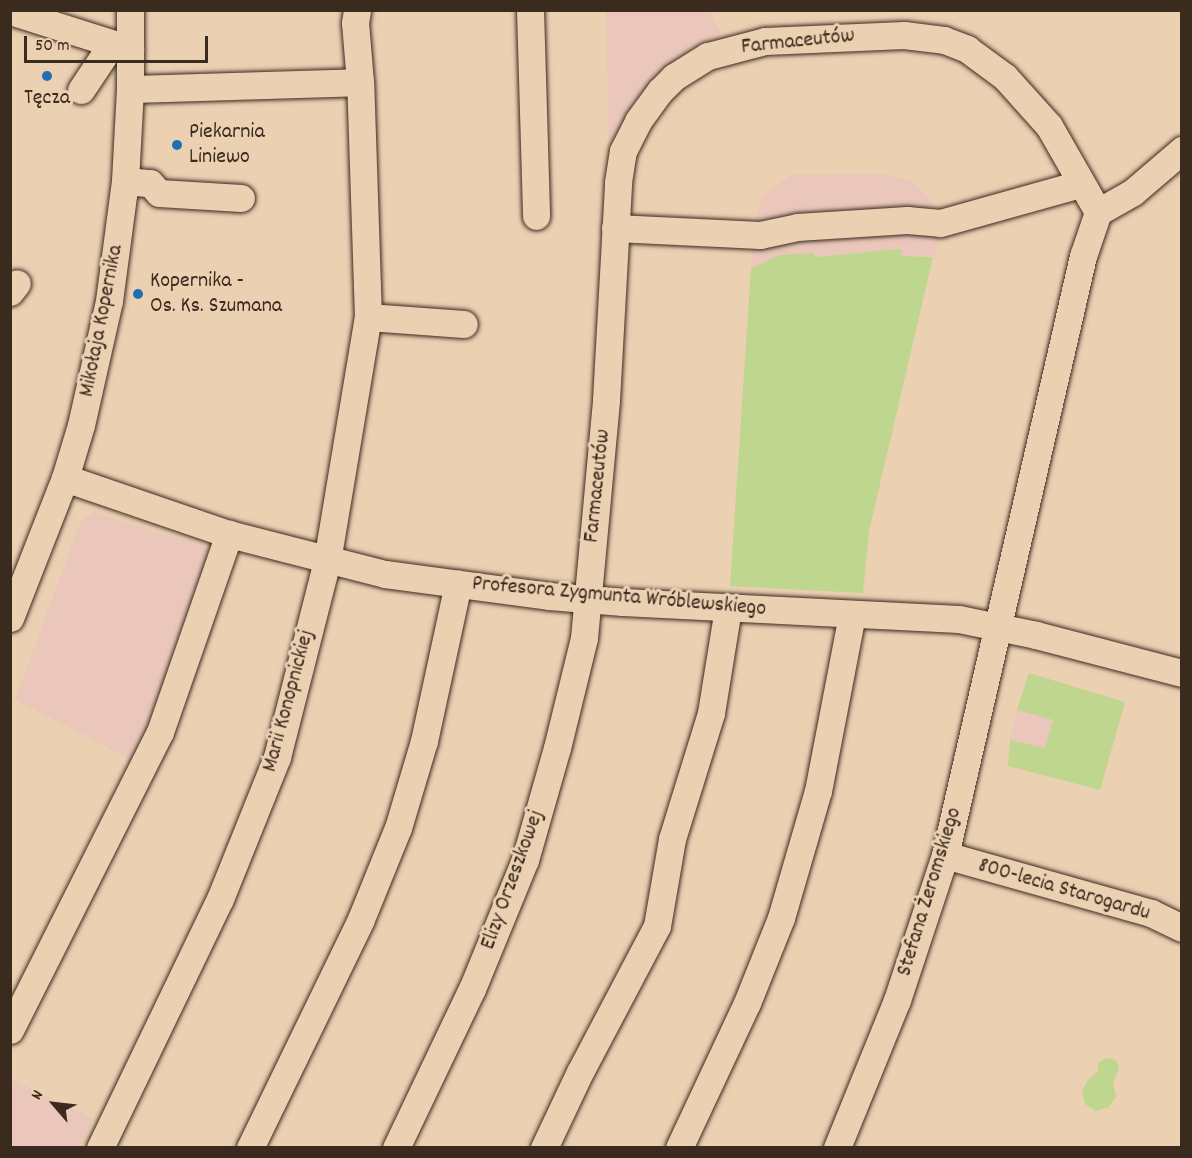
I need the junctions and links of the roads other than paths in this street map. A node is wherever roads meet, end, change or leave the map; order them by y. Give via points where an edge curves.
1 (130, 10) edge
2 (357, 10) edge
3 (531, 10) edge
4 (10, 11) edge
5 (121, 47) junction
6 (360, 82) junction
7 (130, 89) junction
8 (81, 90) dead end
9 (1182, 150) edge
10 (125, 181) junction
11 (1080, 184) junction
12 (241, 198) dead end
13 (1098, 212) junction
14 (536, 216) dead end
15 (615, 228) junction
16 (368, 317) junction
17 (464, 324) dead end
18 (65, 478) junction
19 (229, 534) junction
20 (327, 561) junction
21 (458, 584) junction
22 (588, 599) junction
23 (728, 608) junction
24 (852, 614) junction
25 (10, 618) edge
26 (998, 627) junction
27 (1182, 673) edge
28 (945, 855) junction
29 (1182, 928) edge
30 (10, 1030) edge
31 (100, 1148) edge
32 (250, 1148) edge
33 (396, 1148) edge
34 (544, 1148) edge
35 (679, 1148) edge
36 (837, 1148) edge

1 - 5 street, Mikołaja Kopernika
2 - 6 street, Marii Konopnickiej
3 - 14 street
4 - 5 street
5 - 7 street, Mikołaja Kopernika
5 - 8 street
6 - 7 street
6 - 16 street, Marii Konopnickiej
7 - 10 street, Mikołaja Kopernika
9 - 13 street via 1133,192
10 - 12 street via 150,183 159,193
10 - 18 street, Mikołaja Kopernika via 104,324
11 - 13 street, Farmaceutów
11 - 15 street via 940,223 907,220 797,227 760,235
11 - 15 street, Farmaceutów via 1061,146 1034,107 1005,77 967,49 944,40 904,35 765,40 708,56 674,77 660,91 623,151
13 - 26 street via 1083,256
15 - 22 street, Farmaceutów via 606,400
16 - 17 street
16 - 20 street, Marii Konopnickiej
18 - 19 street, Profesora Zygmunta Wróblewskiego
18 - 25 street, Mikołaja Kopernika
19 - 20 street, Profesora Zygmunta Wróblewskiego
19 - 30 street via 160,732
20 - 21 street, Profesora Zygmunta Wróblewskiego
20 - 31 street, Marii Konopnickiej via 272,768 220,899
21 - 22 street, Profesora Zygmunta Wróblewskiego
21 - 32 street via 424,741 398,828 361,919
22 - 23 street, Profesora Zygmunta Wróblewskiego
22 - 33 street, Elizy Orzeszkowej via 584,638 525,860 472,989
23 - 24 street, Profesora Zygmunta Wróblewskiego
23 - 34 street via 711,713 672,839 657,926
24 - 26 street, Profesora Zygmunta Wróblewskiego via 959,619
24 - 35 street via 818,791 781,918 747,1003
26 - 27 street, Profesora Zygmunta Wróblewskiego
26 - 28 street, Stefana Żeromskiego
28 - 29 street, 800-lecia Starogardu via 1151,913
28 - 36 street, Stefana Żeromskiego via 897,1000

